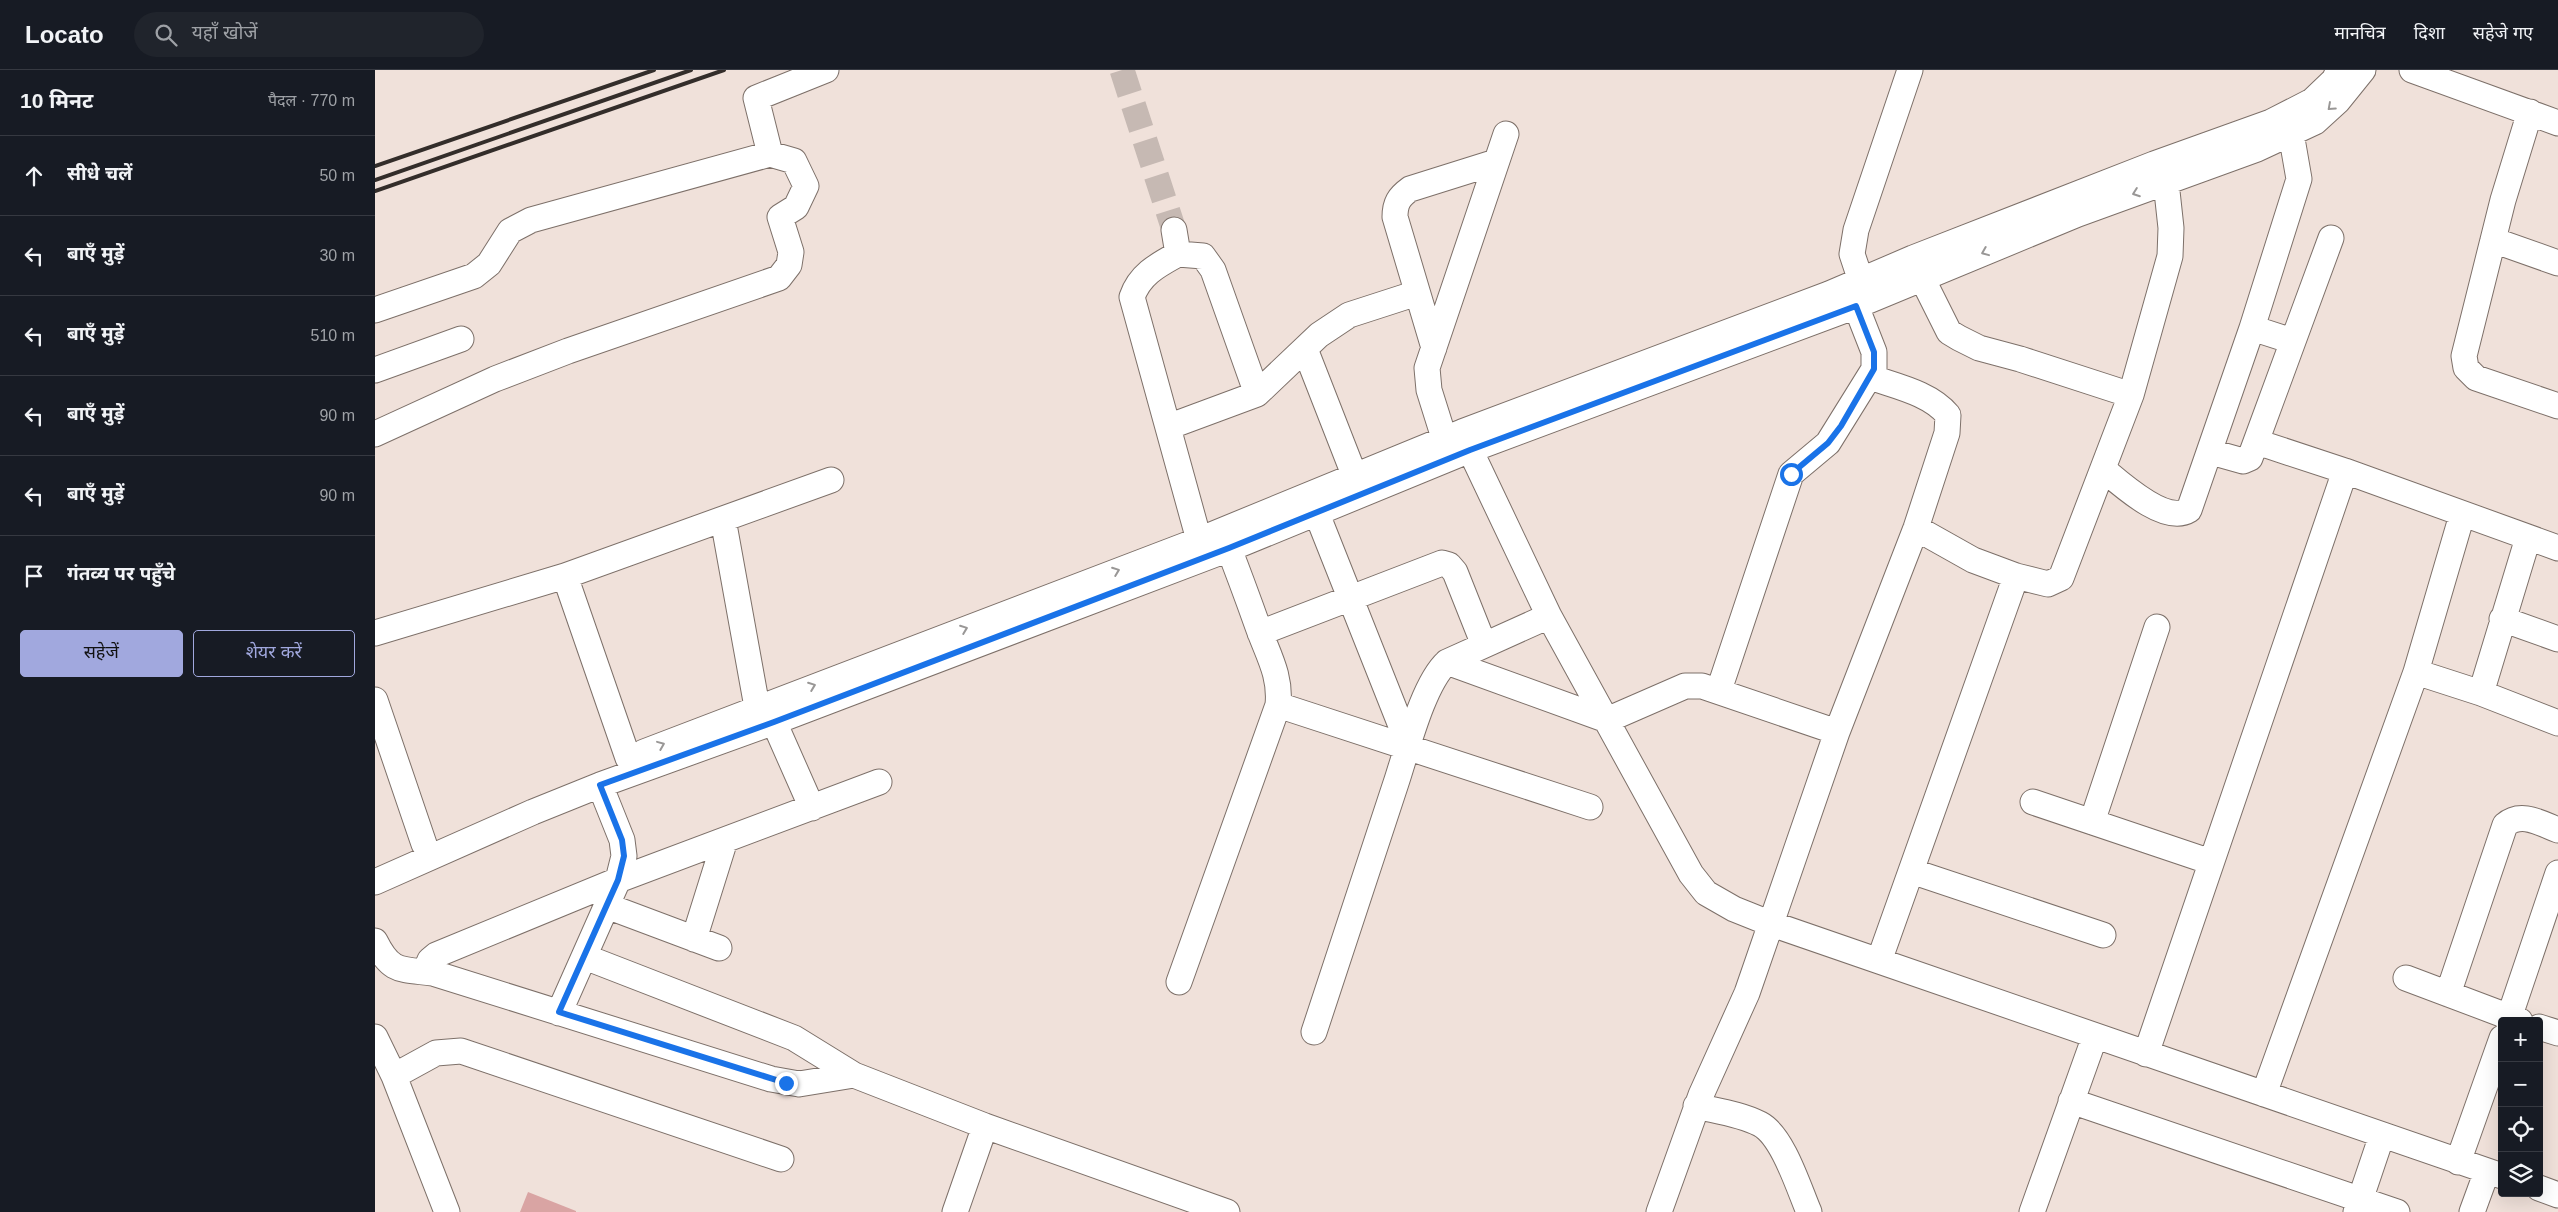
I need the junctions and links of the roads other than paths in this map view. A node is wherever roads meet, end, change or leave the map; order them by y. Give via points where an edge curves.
1 (825, 70) edge
2 (1910, 70) edge
3 (2339, 70) edge
4 (2363, 70) edge
5 (2412, 70) edge
6 (2530, 112) junction
7 (2558, 122) edge
8 (2291, 133) junction
9 (1506, 134) dead end
10 (770, 154) junction
11 (1496, 162) junction
12 (2166, 182) junction
13 (1174, 230) tunnel mouth
14 (2331, 238) dead end
15 (2493, 240) junction
16 (1179, 254) junction
17 (2558, 263) edge
18 (1922, 278) junction
19 (1861, 281) junction
20 (1417, 293) junction
21 (1856, 306) junction
22 (375, 310) edge
23 (2252, 328) junction
24 (461, 339) dead end
25 (2292, 341) junction
26 (1434, 348) junction
27 (1305, 349) junction
28 (375, 370) edge
29 (1870, 377) junction
30 (1257, 394) junction
31 (2131, 395) junction
32 (2558, 406) edge
33 (1168, 427) junction
34 (375, 434) edge
35 (1459, 441) junction
36 (2257, 442) junction
37 (2211, 452) junction
38 (2103, 469) junction
39 (2345, 471) junction
40 (1355, 477) junction
41 (831, 480) dead end
42 (1317, 514) junction
43 (2462, 515) junction
44 (723, 519) junction
45 (1916, 528) junction
46 (2528, 538) junction
47 (1199, 540) junction
48 (1226, 540) junction
49 (2558, 548) edge
50 (565, 576) junction
51 (2016, 576) junction
52 (1349, 597) junction
53 (1549, 616) junction
54 (2502, 619) junction
55 (2157, 627) dead end
56 (375, 633) edge
57 (1260, 633) junction
58 (2558, 639) edge
59 (1484, 645) junction
60 (1447, 662) junction
61 (2416, 672) junction
62 (1719, 690) junction
63 (2481, 693) junction
64 (375, 700) edge
65 (1278, 705) junction
66 (765, 714) junction
67 (1607, 720) junction
68 (2558, 723) edge
69 (1837, 732) junction
70 (1409, 746) junction
71 (628, 758) junction
72 (879, 782) dead end
73 (600, 785) junction
74 (2033, 802) dead end
75 (530, 806) junction
76 (1589, 807) dead end
77 (812, 808) junction
78 (2092, 822) junction
79 (2558, 830) edge
80 (725, 840) junction
81 (423, 844) junction
82 (2211, 862) junction
83 (375, 868) edge
84 (1911, 870) junction
85 (2558, 873) edge
86 (618, 880) junction
87 (375, 882) edge
88 (607, 906) junction
89 (2550, 922) edge
90 (1769, 923) junction
91 (2103, 936) dead end
92 (694, 939) junction
93 (719, 948) dead end
94 (378, 956) edge
95 (585, 957) junction
96 (1879, 961) junction
97 (433, 973) junction
98 (2406, 978) dead end
99 (1179, 982) dead end
100 (2448, 994) junction
101 (559, 1012) junction
102 (2513, 1017) edge
103 (2498, 1018) edge
104 (2543, 1028) edge
105 (1314, 1032) dead end
106 (2558, 1033) edge
107 (2095, 1036) junction
108 (375, 1038) edge
109 (2146, 1054) junction
110 (2498, 1056) edge
111 (854, 1075) junction
112 (394, 1076) junction
113 (2264, 1094) junction
114 (2071, 1102) junction
115 (1696, 1106) junction
116 (985, 1126) junction
117 (2382, 1136) junction
118 (781, 1159) dead end
119 (2458, 1162) junction
120 (2494, 1174) edge
121 (2543, 1189) edge
122 (2558, 1194) edge
123 (1800, 1205) edge
124 (2358, 1206) edge
125 (447, 1212) edge
126 (955, 1212) edge
127 (1227, 1212) edge
128 (1659, 1212) edge
129 (2032, 1212) edge
130 (2397, 1212) edge
131 (2472, 1212) edge

1 - 10 street via 757,98
2 - 19 street via 1856,230 1853,254
3 - 19 street via 2334,80 2312,101 2271,122 2154,164
4 -> 8 street via 2338,101 2315,122
5 - 6 street
6 - 7 street
6 - 15 street
8 - 12 street
8 - 23 street via 2299,180
9 - 11 street
10 - 22 street via 531,220 510,231 489,264 474,276
10 - 34 street via 794,161 806,186 796,207 780,218 791,252 789,265 779,278 559,354
11 - 20 street via 1410,188 1400,196 1395,206 1395,217
11 - 26 street
12 -> 18 street
12 - 31 street via 2171,228 2170,256
13 - 16 street
14 - 25 street
15 - 17 street
15 - 32 street via 2464,356 2465,368 2476,378
16 - 30 street via 1203,256 1213,270
16 - 33 street via 1151,269 1136,286 1132,297
18 - 21 street
18 - 31 street via 1949,332 1959,338 1979,348
19 - 35 street
20 - 26 street
20 - 27 street via 1349,316 1319,335
21 - 29 street via 1874,352 1874,369
21 - 35 street
23 - 25 street
23 - 37 street
24 - 28 street
25 - 36 street
26 - 35 street via 1427,368 1429,390
27 - 30 street
27 - 40 street
29 - 45 street via 1916,392 1948,415 1947,433
29 - 62 street via 1828,443 1791,474
30 - 33 street
31 - 38 street
33 - 47 street
35 - 40 street
35 - 42 street
35 - 53 street
36 - 37 street via 2247,460 2243,461
36 - 39 street
37 - 38 street via 2194,501 2183,514 2152,506
38 - 51 street via 2061,578 2047,584
39 - 43 street
39 - 82 street
40 - 48 street
41 - 44 street
42 - 48 street
42 - 52 street
43 - 46 street
43 - 61 street
44 - 50 street
44 - 66 street
45 - 51 street via 1973,560
45 - 69 street
46 - 49 street
46 - 54 street
47 - 48 street
66 -> 47 street
48 - 57 street
48 - 66 street
50 - 56 street
50 - 71 street
51 - 84 street
52 - 57 street
52 - 59 street via 1435,564 1449,565 1455,572
52 - 70 street
53 - 59 street
53 - 67 street
54 - 58 street
54 - 63 street
55 - 78 street
57 - 65 street via 1275,666
59 - 60 street
60 - 67 street
60 - 70 street via 1431,681
61 - 63 street
61 - 113 street
62 - 67 street via 1685,686
62 - 69 street
63 - 68 street
64 - 81 street
65 - 70 street
65 - 99 street
71 -> 66 street
66 - 73 street
66 - 77 street
67 - 90 street via 1691,874 1706,894 1734,910
69 - 90 street
70 - 76 street
70 - 105 street
71 - 75 street
72 - 77 street
73 - 75 street
73 - 86 street via 622,840 624,856
74 - 78 street
75 - 81 street
75 - 87 street
77 - 80 street
78 - 82 street
79 - 100 street via 2523,817 2512,819 2505,825
80 - 86 street
80 - 92 street
81 - 83 street
82 - 109 street
84 - 91 street
84 - 96 street
85 - 89 street
86 - 88 street
86 - 97 street via 436,955 429,960 427,967
88 - 92 street
88 - 95 street
89 - 102 street
90 - 96 street
90 - 115 street via 1747,992
92 - 93 street
94 - 97 street via 393,967
95 - 101 street
95 - 111 street via 793,1038
96 - 107 street
97 - 101 street
98 - 100 street
100 - 103 street
101 - 111 street via 786,1083 810,1083
104 - 106 street
107 - 109 street
107 - 114 street
108 - 112 street
109 - 113 street
110 - 119 street
111 - 116 street
112 - 118 street via 437,1053 461,1051
112 - 125 street
113 - 117 street
114 - 124 street
114 - 129 street
115 - 123 street via 1762,1125 1772,1134 1782,1150
115 - 128 street
116 - 126 street
116 - 127 street
117 - 119 street
117 - 124 street
119 - 120 street
120 - 131 street
121 - 122 street
124 - 130 street

